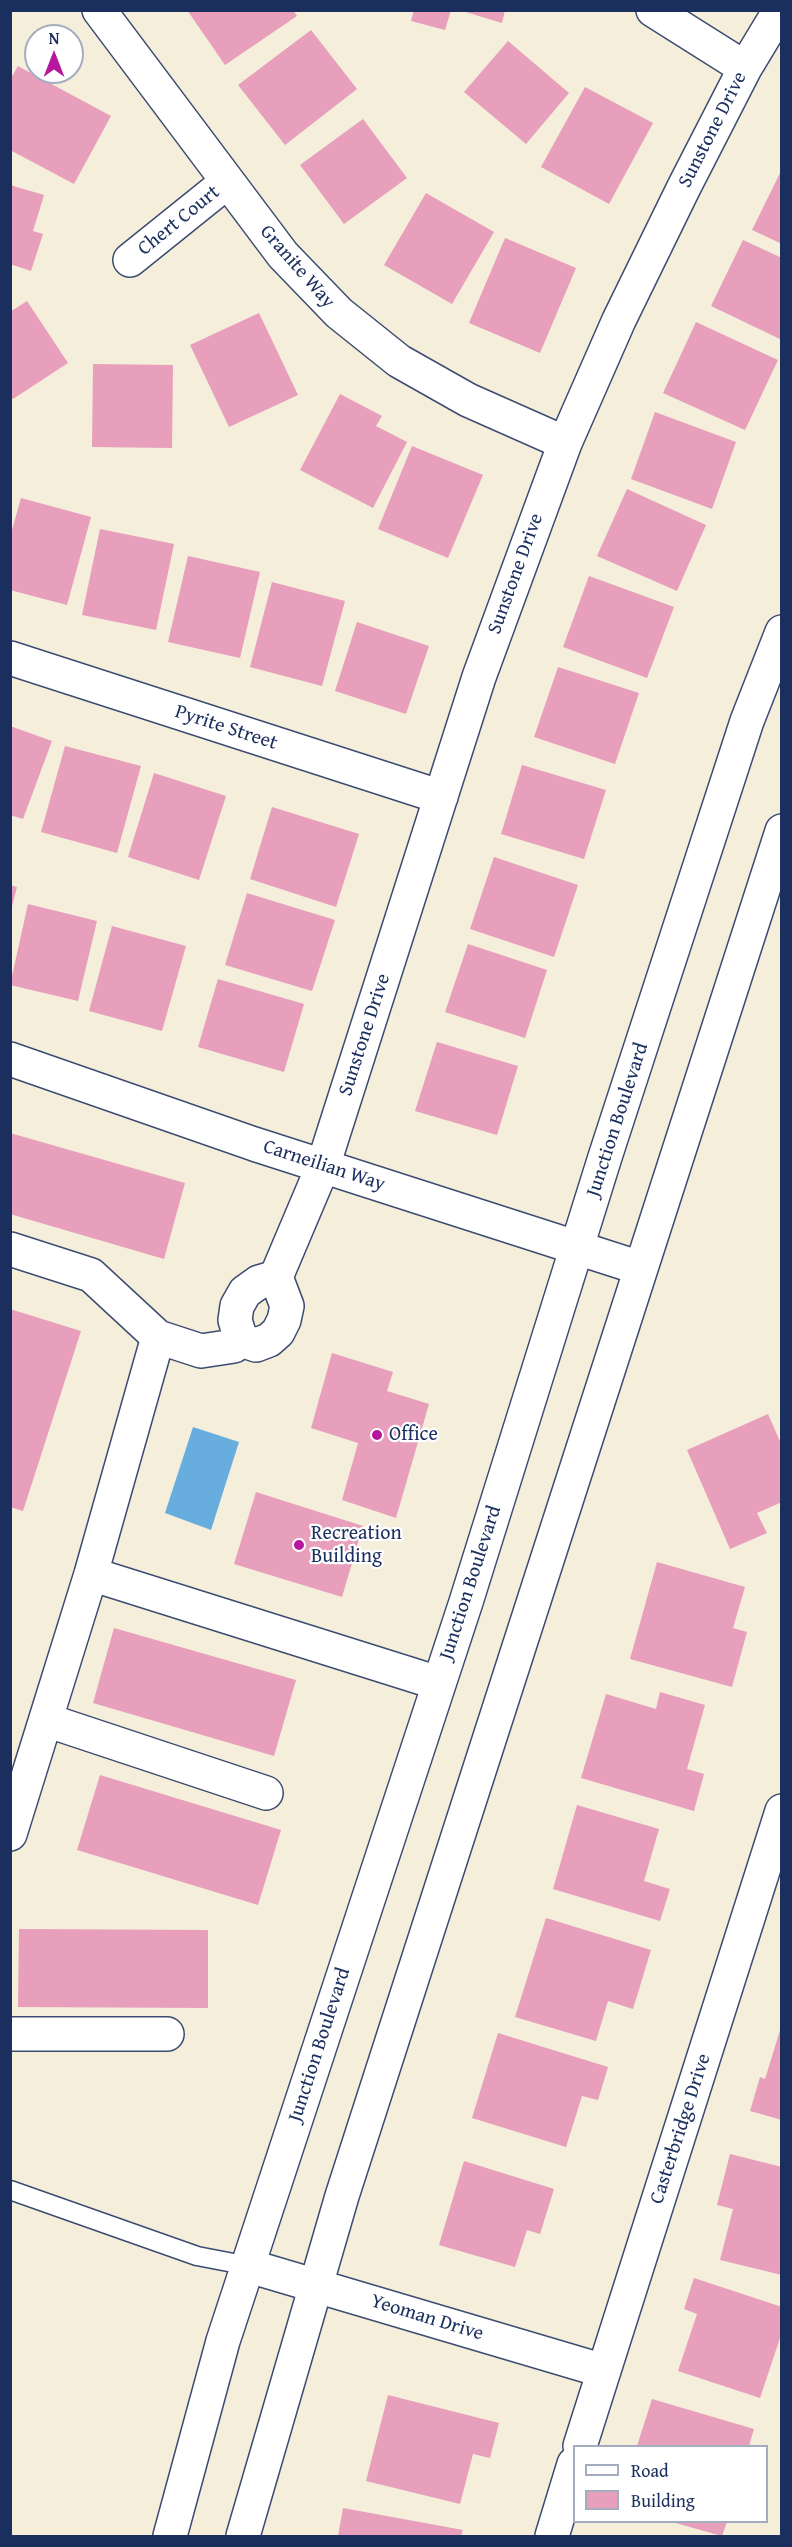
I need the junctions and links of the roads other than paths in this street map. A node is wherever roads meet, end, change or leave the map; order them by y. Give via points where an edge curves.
1 (99, 10) edge
2 (653, 10) edge
3 (780, 10) edge
4 (745, 68) junction
5 (227, 182) junction
6 (130, 260) dead end
7 (565, 443) junction
8 (782, 632) edge
9 (10, 658) edge
10 (441, 797) junction
11 (782, 831) edge
12 (10, 1059) edge
13 (323, 1166) junction
14 (577, 1248) junction
15 (10, 1249) edge
16 (640, 1268) junction
17 (276, 1277) junction
18 (158, 1337) junction
19 (241, 1340) junction
20 (91, 1574) junction
21 (438, 1683) junction
22 (46, 1720) junction
23 (266, 1792) dead end
24 (782, 1811) edge
25 (12, 1825) edge
26 (10, 2034) edge
27 (167, 2034) dead end
28 (10, 2190) edge
29 (249, 2266) junction
30 (315, 2285) junction
31 (604, 2371) junction
32 (580, 2445) edge
33 (573, 2467) edge
34 (170, 2536) edge
35 (243, 2536) edge
36 (552, 2536) edge

1 - 5 street, Granite Way
2 - 4 street
3 - 4 street, Sunstone Drive
4 - 7 street, Sunstone Drive via 619,320
5 - 6 street, Chert Court
5 - 7 street, Granite Way via 283,255 339,314 399,361 468,400
7 - 10 street, Sunstone Drive via 479,677
8 - 14 street, Junction Boulevard via 747,720
9 - 10 street, Pyrite Street
10 - 13 street, Sunstone Drive
11 - 16 street
12 - 13 street, Carneilian Way
13 - 14 street, Carneilian Way
13 - 17 street, Sunstone Drive
14 - 16 street, Carneilian Way
14 - 21 street, Junction Boulevard
15 - 18 street via 91,1275
16 - 30 street
17 - 19 street via 245,1292 237,1306 235,1320
17 - 19 street via 287,1306 278,1332 256,1345
18 - 19 street via 201,1351 234,1346
18 - 20 street
20 - 21 street
20 - 22 street
21 - 29 street, Junction Boulevard
22 - 23 street
22 - 25 street
24 - 31 street, Casterbridge Drive
26 - 27 street
28 - 29 lane via 197,2256
29 - 30 street, Yeoman Drive
29 - 34 street, Junction Boulevard via 223,2341
30 - 31 street, Yeoman Drive
30 - 35 street
31 - 32 street, Casterbridge Drive
33 - 36 street

